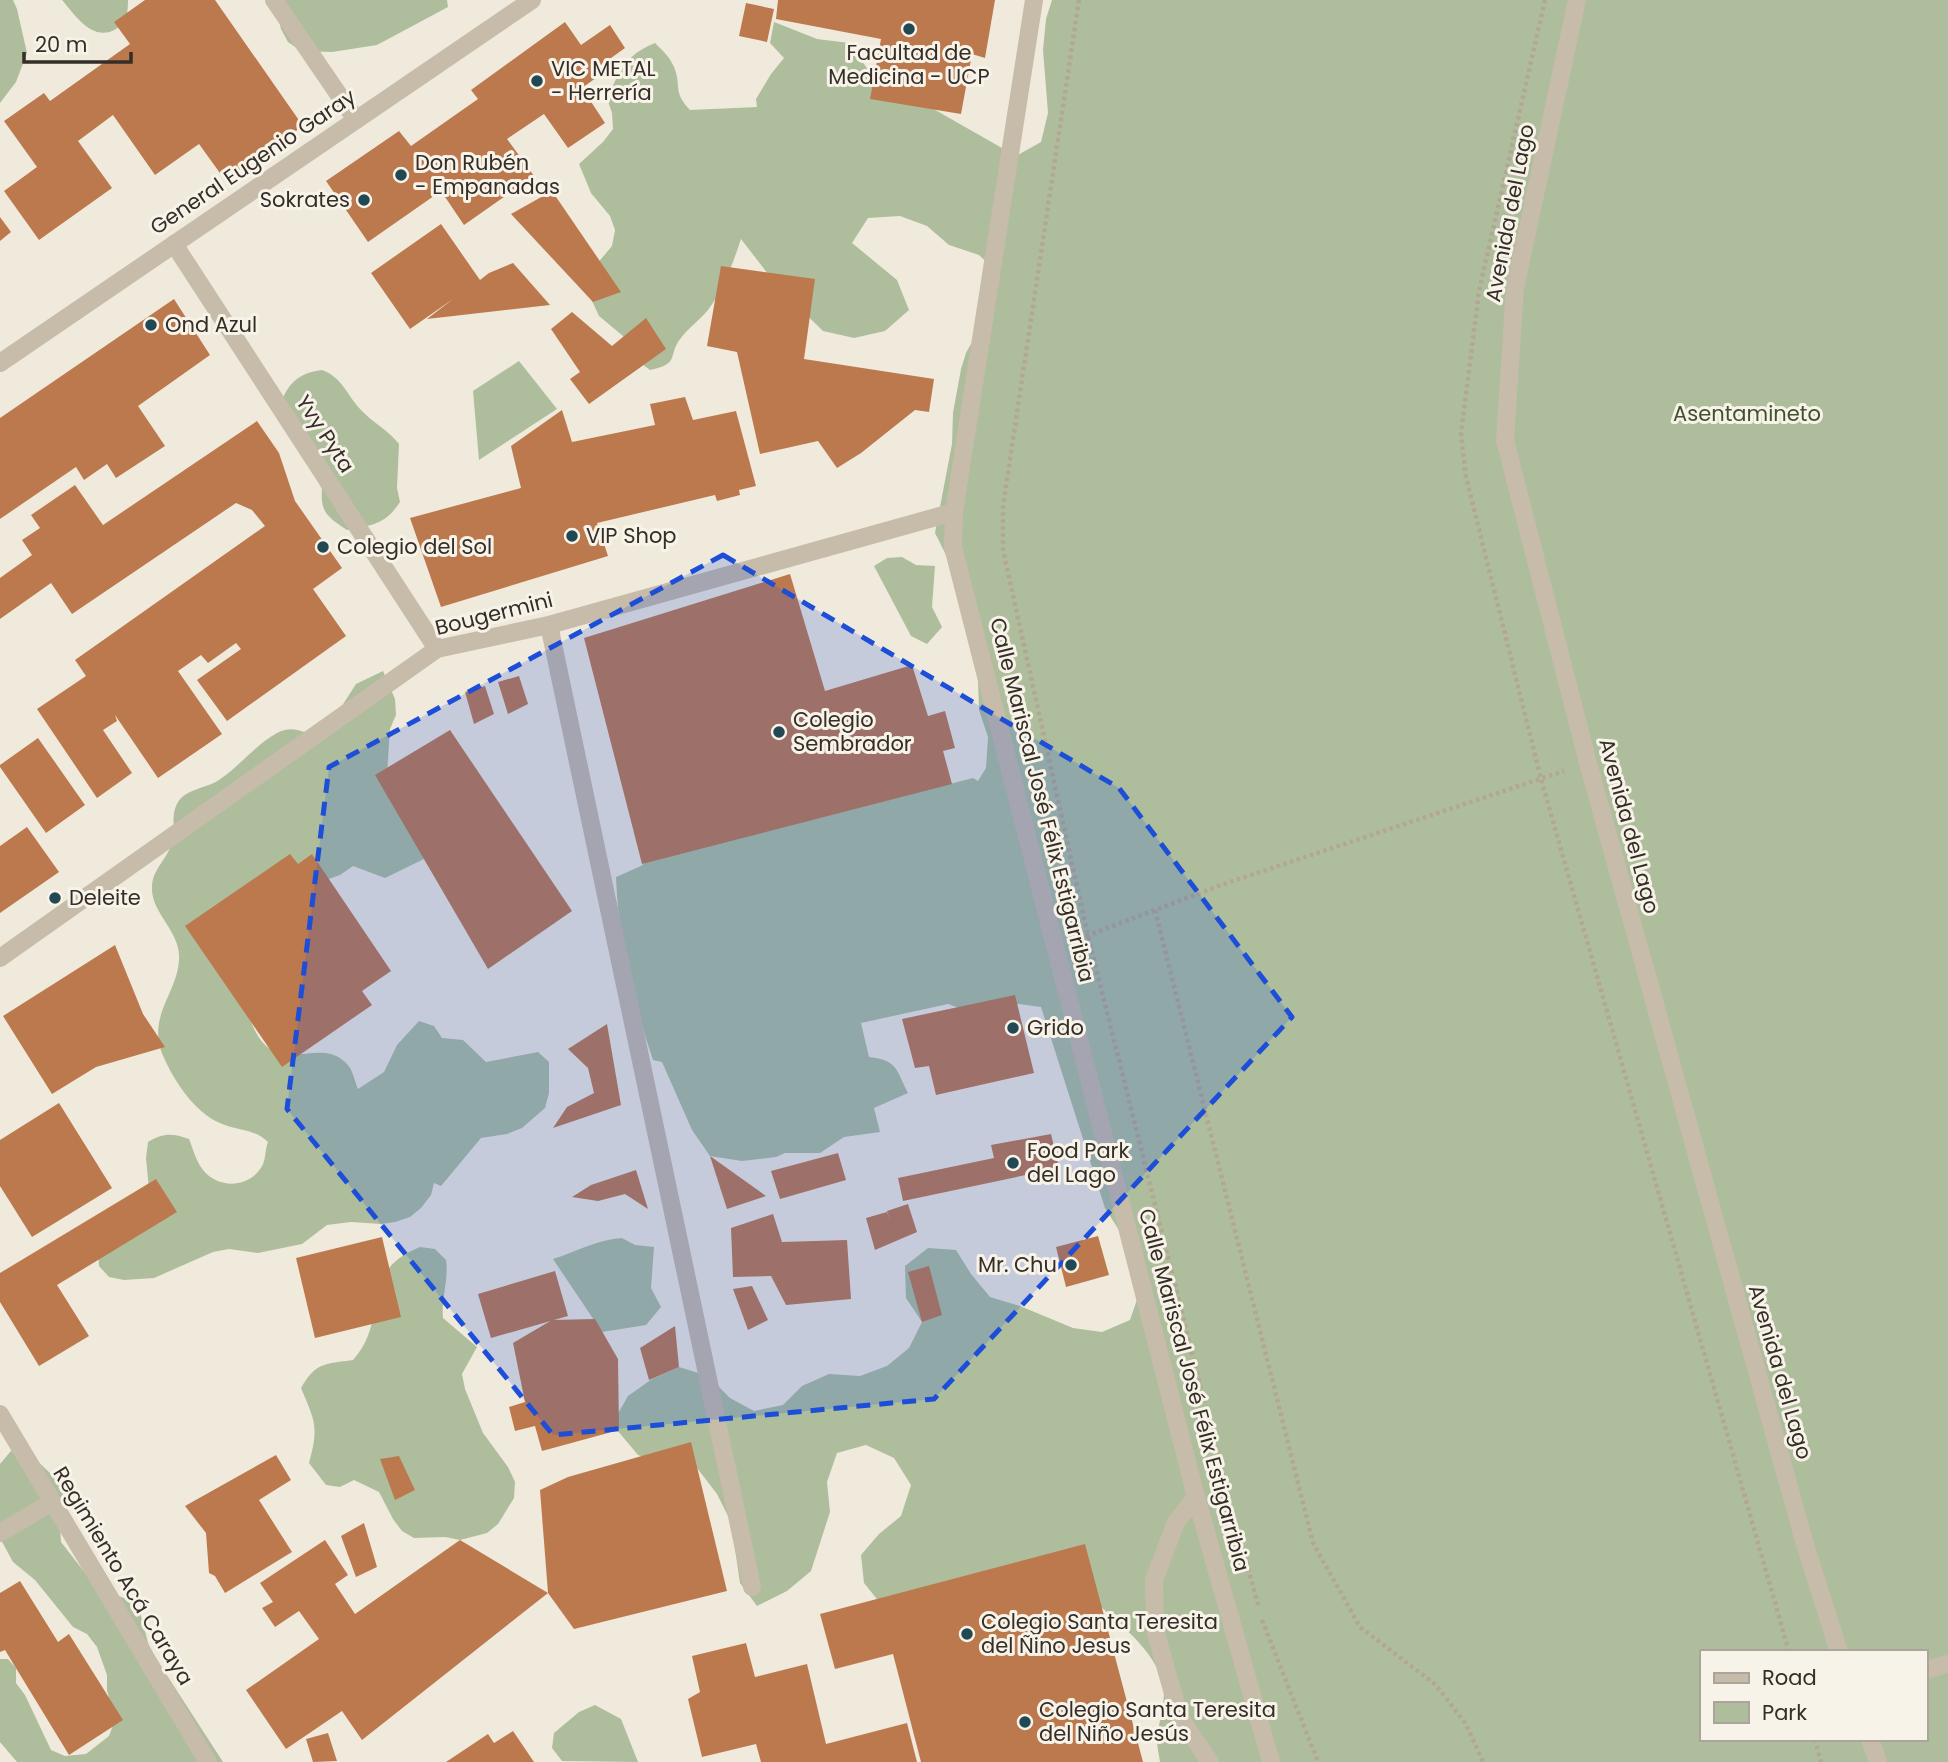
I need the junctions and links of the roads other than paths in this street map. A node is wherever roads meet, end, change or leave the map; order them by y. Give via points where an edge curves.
1 (274, 0) edge
2 (532, 0) edge
3 (1034, 0) edge
4 (1577, 0) edge
5 (356, 120) junction
6 (174, 244) junction
7 (0, 363) edge
8 (954, 512) junction
9 (549, 625) junction
10 (437, 649) junction
11 (0, 958) edge
12 (0, 1414) edge
13 (1196, 1497) junction
14 (52, 1502) junction
15 (0, 1533) edge
16 (752, 1587) dead end
17 (1838, 1650) edge
18 (1948, 1664) edge
19 (1927, 1669) edge
20 (1871, 1741) edge
21 (208, 1762) edge
22 (1210, 1762) edge
23 (1271, 1762) edge
24 (1878, 1762) edge

1 - 5 street
2 - 5 street, General Eugenio Garay
3 - 8 street, Calle Mariscal José Félix Estigarribia
4 - 17 street, Avenida del Lago via 1515,288 1505,440 1606,829
5 - 6 street, General Eugenio Garay
6 - 7 street, General Eugenio Garay
6 - 10 street, Yvy Pyta
8 - 9 street, Bougermini
8 - 13 street, Calle Mariscal José Félix Estigarribia via 953,547
9 - 10 street, Bougermini
9 - 16 street
10 - 11 street, Bougermini
12 - 14 street, Regimiento Acá Caraya
13 - 22 street via 1176,1522 1154,1580 1155,1630 1180,1718
13 - 23 street, Calle Mariscal José Félix Estigarribia
14 - 15 street
14 - 21 street, Regimiento Acá Caraya
18 - 19 street
20 - 24 street

